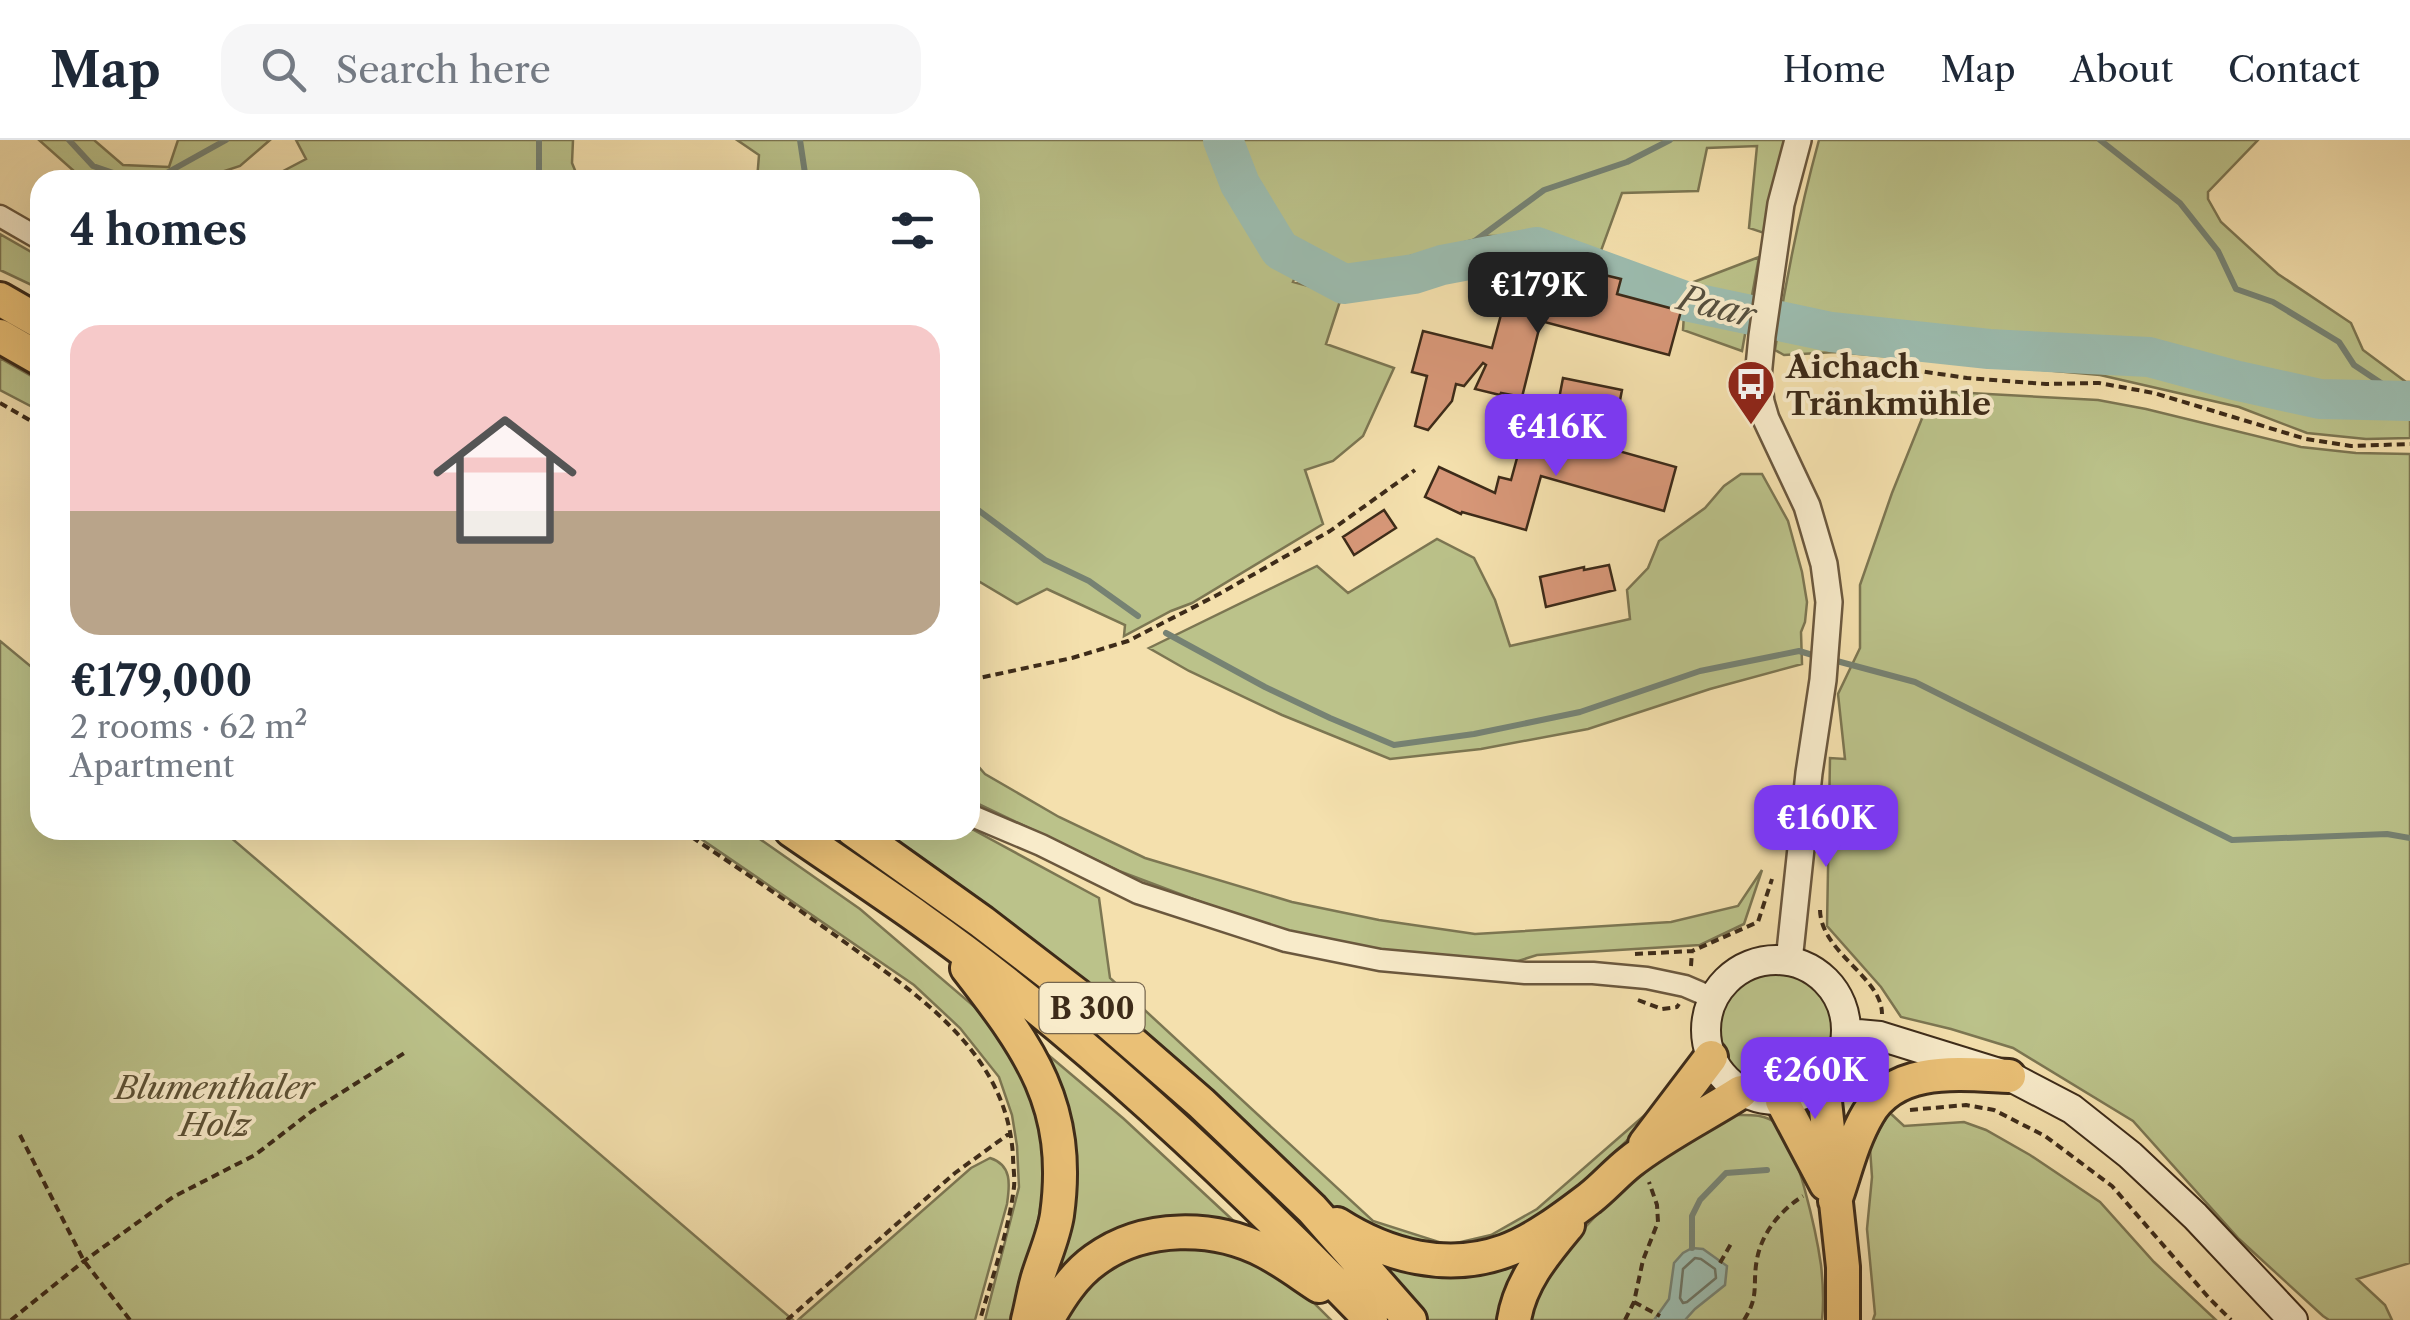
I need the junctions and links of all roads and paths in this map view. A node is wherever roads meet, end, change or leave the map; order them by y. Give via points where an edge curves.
1 (1798, 140) edge
2 (0, 216) edge
3 (30, 234) edge
4 (0, 299) edge
5 (30, 316) edge
6 (0, 336) edge
7 (30, 353) edge
8 (1899, 368) dead end
9 (0, 402) edge
10 (30, 420) edge
11 (2410, 444) edge
12 (1415, 470) dead end
13 (980, 678) edge
14 (980, 819) edge
15 (696, 840) edge
16 (806, 840) edge
17 (867, 840) edge
18 (1758, 922) dead end
19 (940, 932) junction
20 (1823, 932) dead end
21 (1692, 951) dead end
22 (1789, 961) junction
23 (1713, 998) junction
24 (1846, 1033) junction
25 (1880, 1036) junction
26 (406, 1052) dead end
27 (1711, 1057) junction
28 (2009, 1076) junction
29 (1823, 1083) junction
30 (1889, 1091) junction
31 (1741, 1092) junction
32 (1782, 1100) junction
33 (1010, 1134) junction
34 (20, 1135) dead end
35 (1633, 1160) junction
36 (1590, 1198) junction
37 (1835, 1201) junction
38 (1312, 1209) junction
39 (1732, 1242) dead end
40 (84, 1261) junction
41 (1720, 1263) dead end
42 (1634, 1302) junction
43 (1660, 1316) dead end
44 (11, 1320) edge
45 (130, 1320) edge
46 (787, 1320) edge
47 (980, 1320) edge
48 (1028, 1320) edge
49 (1047, 1320) edge
50 (1370, 1320) edge
51 (1410, 1320) edge
52 (1514, 1320) edge
53 (1625, 1320) edge
54 (1744, 1320) edge
55 (1843, 1320) edge
56 (2232, 1320) edge
57 (2293, 1320) edge

1 - 22 street via 1781,204 1758,377 1766,419 1806,506 1828,602
2 - 3 street
4 - 5 highway
6 - 7 highway
8 - 11 path via 2154,392 2306,439
9 - 10 path
12 - 13 path via 1330,531 1128,641
14 - 23 street via 1138,893 1286,941 1380,960 1647,978
15 - 33 path via 909,989 957,1031 993,1082
16 - 19 highway, B 300
17 - 38 highway, B 300 via 1077,995
18 - 21 path
19 - 48 highway via 1026,1048 1054,1118 1061,1160 1056,1218
19 - 50 highway, B 300 via 1176,1130
20 - 25 path via 1882,1007
22 - 23 main road via 1752,964 1728,978
22 - 24 main road via 1832,987
23 - 27 main road via 1706,1019
24 - 25 main road
24 - 29 main road via 1844,1051
25 - 28 main road
26 - 40 path via 255,1155 173,1197
27 - 31 main road
27 - 35 highway
28 - 30 highway via 1945,1074
28 - 57 main road via 2072,1109 2130,1155
29 - 32 main road
29 - 37 highway
30 - 37 highway via 1869,1112
30 - 56 path via 1904,1109 1994,1110 2046,1136 2112,1186
31 - 32 main road
31 - 35 highway
32 - 37 highway
33 - 46 path
33 - 47 path via 1014,1186
34 - 40 path
35 - 36 highway
35 - 42 path via 1653,1190 1658,1222
36 - 38 highway via 1509,1250 1443,1261 1364,1241
36 - 52 highway via 1529,1275
37 - 54 path via 1816,1192 1775,1216 1757,1256 1755,1303
37 - 55 highway
38 - 51 highway, B 300
39 - 41 path
40 - 44 path
40 - 45 path
42 - 43 path
42 - 53 path
49 - 50 highway via 1062,1293 1096,1259 1133,1241 1176,1232 1218,1235 1267,1252

